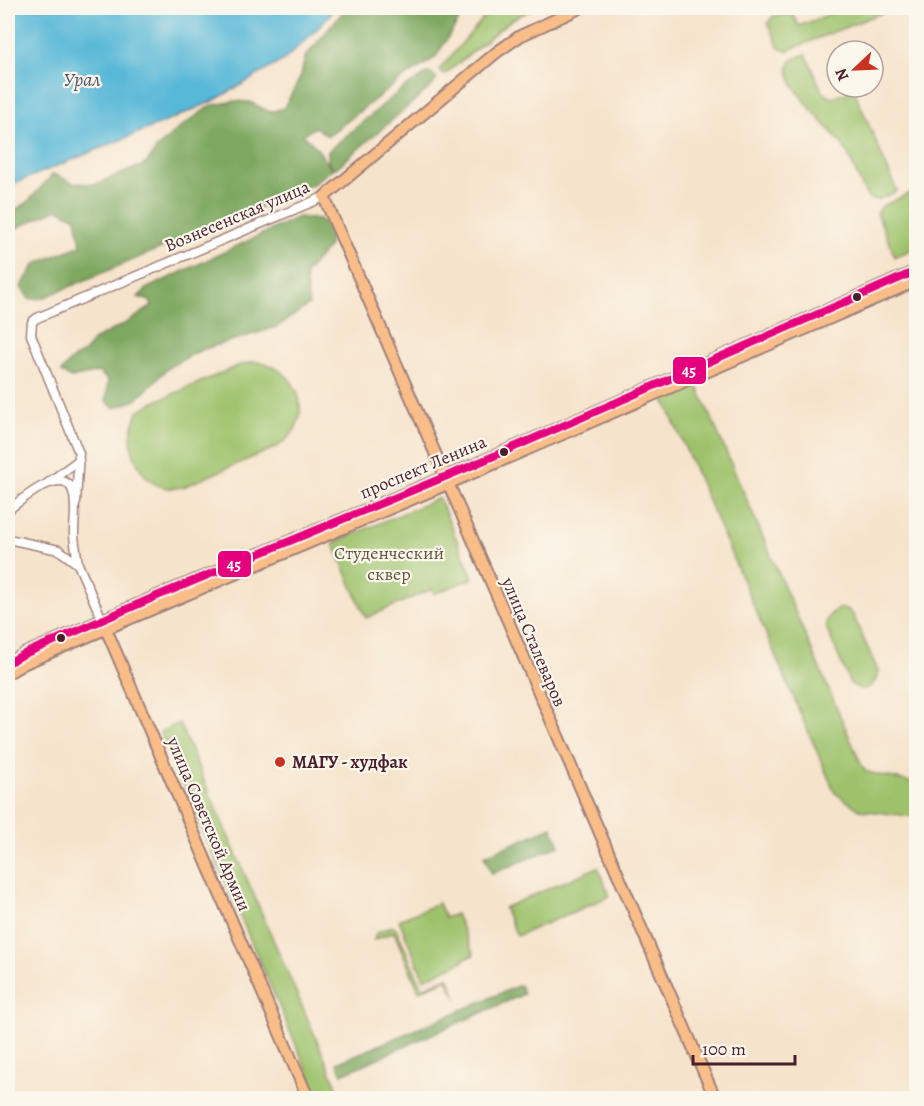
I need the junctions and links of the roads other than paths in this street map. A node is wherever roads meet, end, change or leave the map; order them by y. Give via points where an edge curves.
1 (580, 8) edge
2 (324, 197) junction
3 (916, 271) edge
4 (916, 281) edge
5 (79, 456) junction
6 (448, 479) junction
7 (46, 484) junction
8 (76, 502) junction
9 (8, 510) edge
10 (74, 535) junction
11 (8, 539) edge
12 (59, 550) junction
13 (78, 564) junction
14 (104, 624) junction
15 (8, 662) edge
16 (8, 673) edge
17 (308, 1098) edge
18 (715, 1098) edge

1 - 2 main road, Вознесенская улица via 520,36 497,52
2 - 5 street, Вознесенская улица via 32,322 31,335
2 - 6 main road, улица Сталеваров
3 - 6 main road, проспект Ленина
4 - 6 main road, проспект Ленина
5 - 7 street
5 - 8 street
6 - 14 main road, проспект Ленина
6 - 18 main road, улица Сталеваров
7 - 8 street via 62,482 69,486
7 - 9 street
8 - 10 street
10 - 12 street
10 - 13 street
11 - 12 street
12 - 13 street
13 - 14 street, улица Советской Армии
14 - 15 main road, проспект Ленина
14 - 16 main road, проспект Ленина
14 - 17 main road, улица Советской Армии

